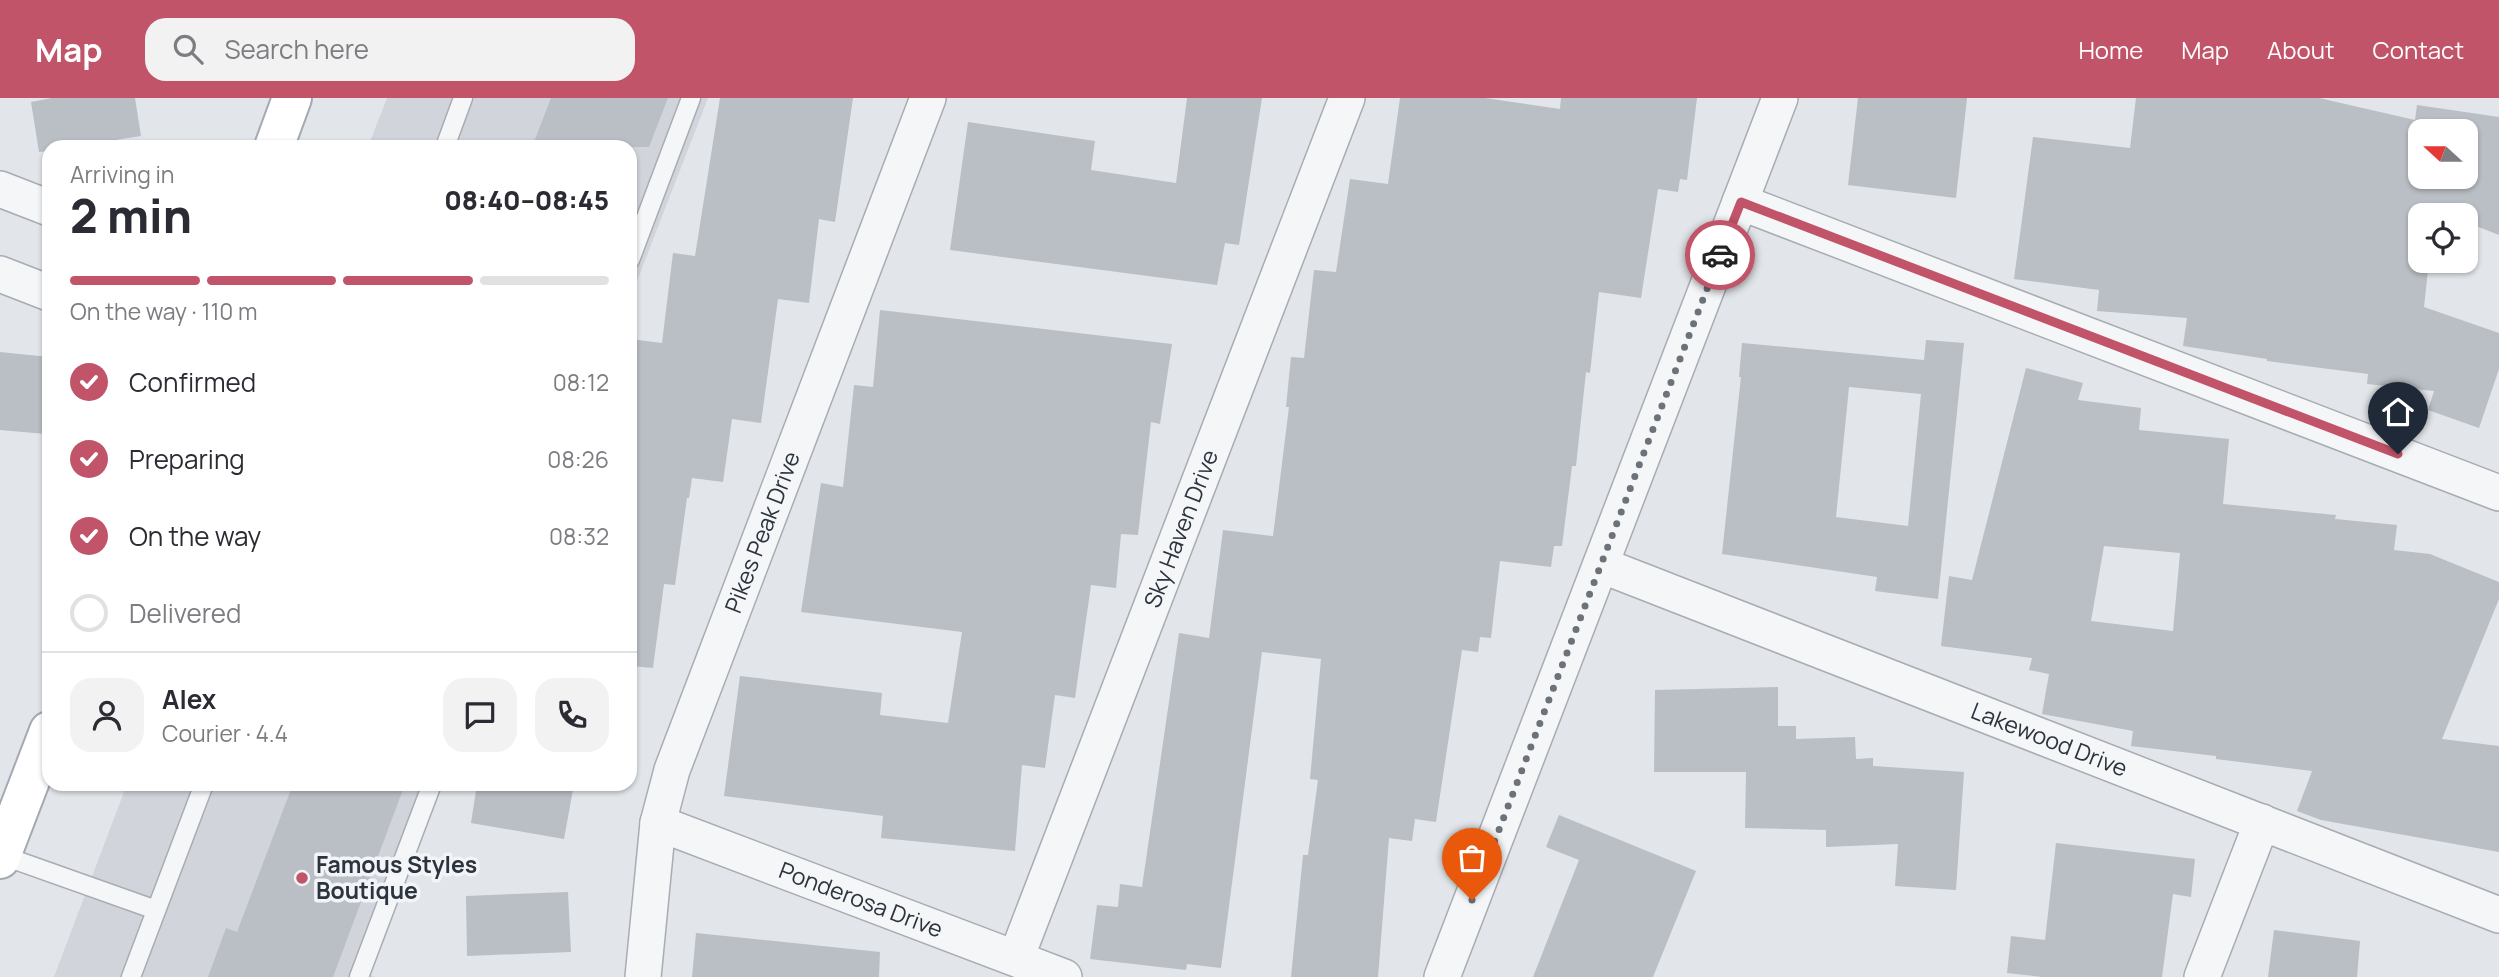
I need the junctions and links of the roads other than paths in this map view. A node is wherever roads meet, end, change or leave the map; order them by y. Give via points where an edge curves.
1 (292, 98) edge
2 (463, 98) edge
3 (691, 98) edge
4 (928, 98) edge
5 (1347, 98) edge
6 (1780, 98) edge
7 (277, 140) edge
8 (448, 140) edge
9 (0, 189) edge
10 (1741, 202) junction
11 (42, 205) edge
12 (637, 241) edge
13 (0, 274) edge
14 (42, 290) edge
15 (2499, 493) edge
16 (1601, 565) junction
17 (42, 749) edge
18 (201, 791) edge
19 (429, 791) edge
20 (2262, 822) junction
21 (658, 824) junction
22 (1, 857) edge
23 (156, 910) junction
24 (2499, 915) edge
25 (1016, 958) junction
26 (131, 977) edge
27 (359, 977) edge
28 (643, 977) edge
29 (1064, 977) edge
30 (1442, 977) edge
31 (2202, 977) edge

1 - 7 main road
2 - 8 lane
3 - 12 lane
4 - 21 street, Pikes Peak Drive via 671,770
5 - 25 street, Sky Haven Drive
6 - 10 street
9 - 11 street
10 - 15 street
10 - 16 street
13 - 14 street
16 - 20 street, Lakewood Drive
16 - 30 street
17 - 22 main road
18 - 23 lane
19 - 27 lane
20 - 24 street, Lakewood Drive
20 - 31 street
21 - 25 street, Ponderosa Drive
21 - 28 street, Pikes Peak Drive
22 - 23 lane
23 - 26 lane
25 - 29 street, Ponderosa Drive

